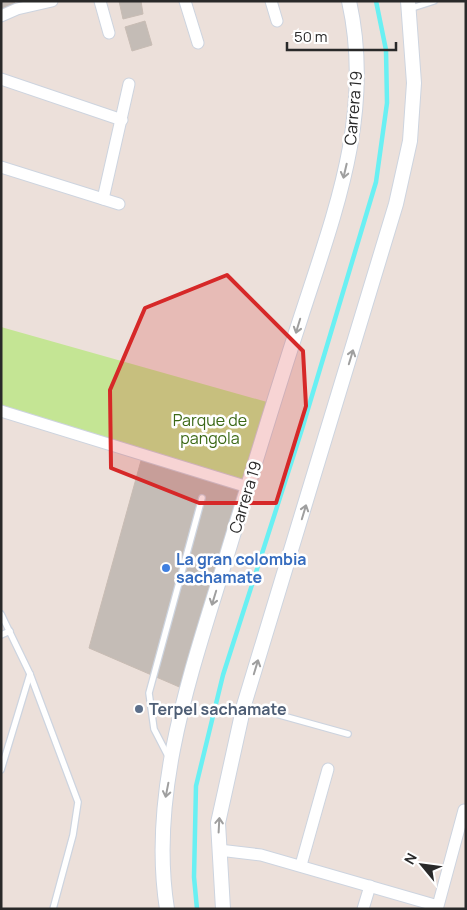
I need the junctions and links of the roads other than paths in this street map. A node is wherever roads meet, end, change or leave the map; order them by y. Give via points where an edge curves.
1 (52, 1) edge
2 (100, 1) edge
3 (185, 1) edge
4 (271, 1) edge
5 (349, 1) edge
6 (434, 1) edge
7 (408, 5) edge
8 (1, 16) edge
9 (277, 21) dead end
10 (109, 33) dead end
11 (198, 43) dead end
12 (1, 78) edge
13 (130, 84) dead end
14 (122, 120) junction
15 (1, 167) edge
16 (103, 199) junction
17 (120, 204) dead end
18 (1, 411) edge
19 (248, 488) junction
20 (202, 498) dead end
21 (1, 614) edge
22 (10, 631) junction
23 (1, 634) edge
24 (30, 674) junction
25 (244, 705) junction
26 (348, 734) dead end
27 (172, 765) junction
28 (328, 769) dead end
29 (1, 770) edge
30 (464, 810) dead end
31 (219, 850) junction
32 (301, 865) junction
33 (370, 886) junction
34 (438, 907) edge
35 (53, 909) edge
36 (167, 909) edge
37 (222, 909) edge
38 (363, 909) edge

1 - 8 street
2 - 10 street
3 - 11 street
4 - 9 street
5 -> 19 street, Carrera 19 via 357,41 358,81 353,138 335,216
6 - 7 lane
25 -> 7 street via 396,204 410,141 414,83
12 - 14 street
13 - 14 street
14 - 16 street
15 - 16 street
16 - 17 street
18 - 19 street
19 -> 27 street, Carrera 19 via 186,690
20 - 27 lane via 149,693 154,730
21 - 22 lane
22 - 23 lane
22 - 24 lane
24 - 29 lane
24 - 35 lane via 78,802 73,835
25 - 26 lane
31 -> 25 street via 218,823
27 -> 36 street, Carrera 19 via 164,803
28 - 32 street
30 - 34 street
31 - 32 street via 261,855
31 - 37 street
32 - 33 street
33 - 34 street
33 - 38 street

